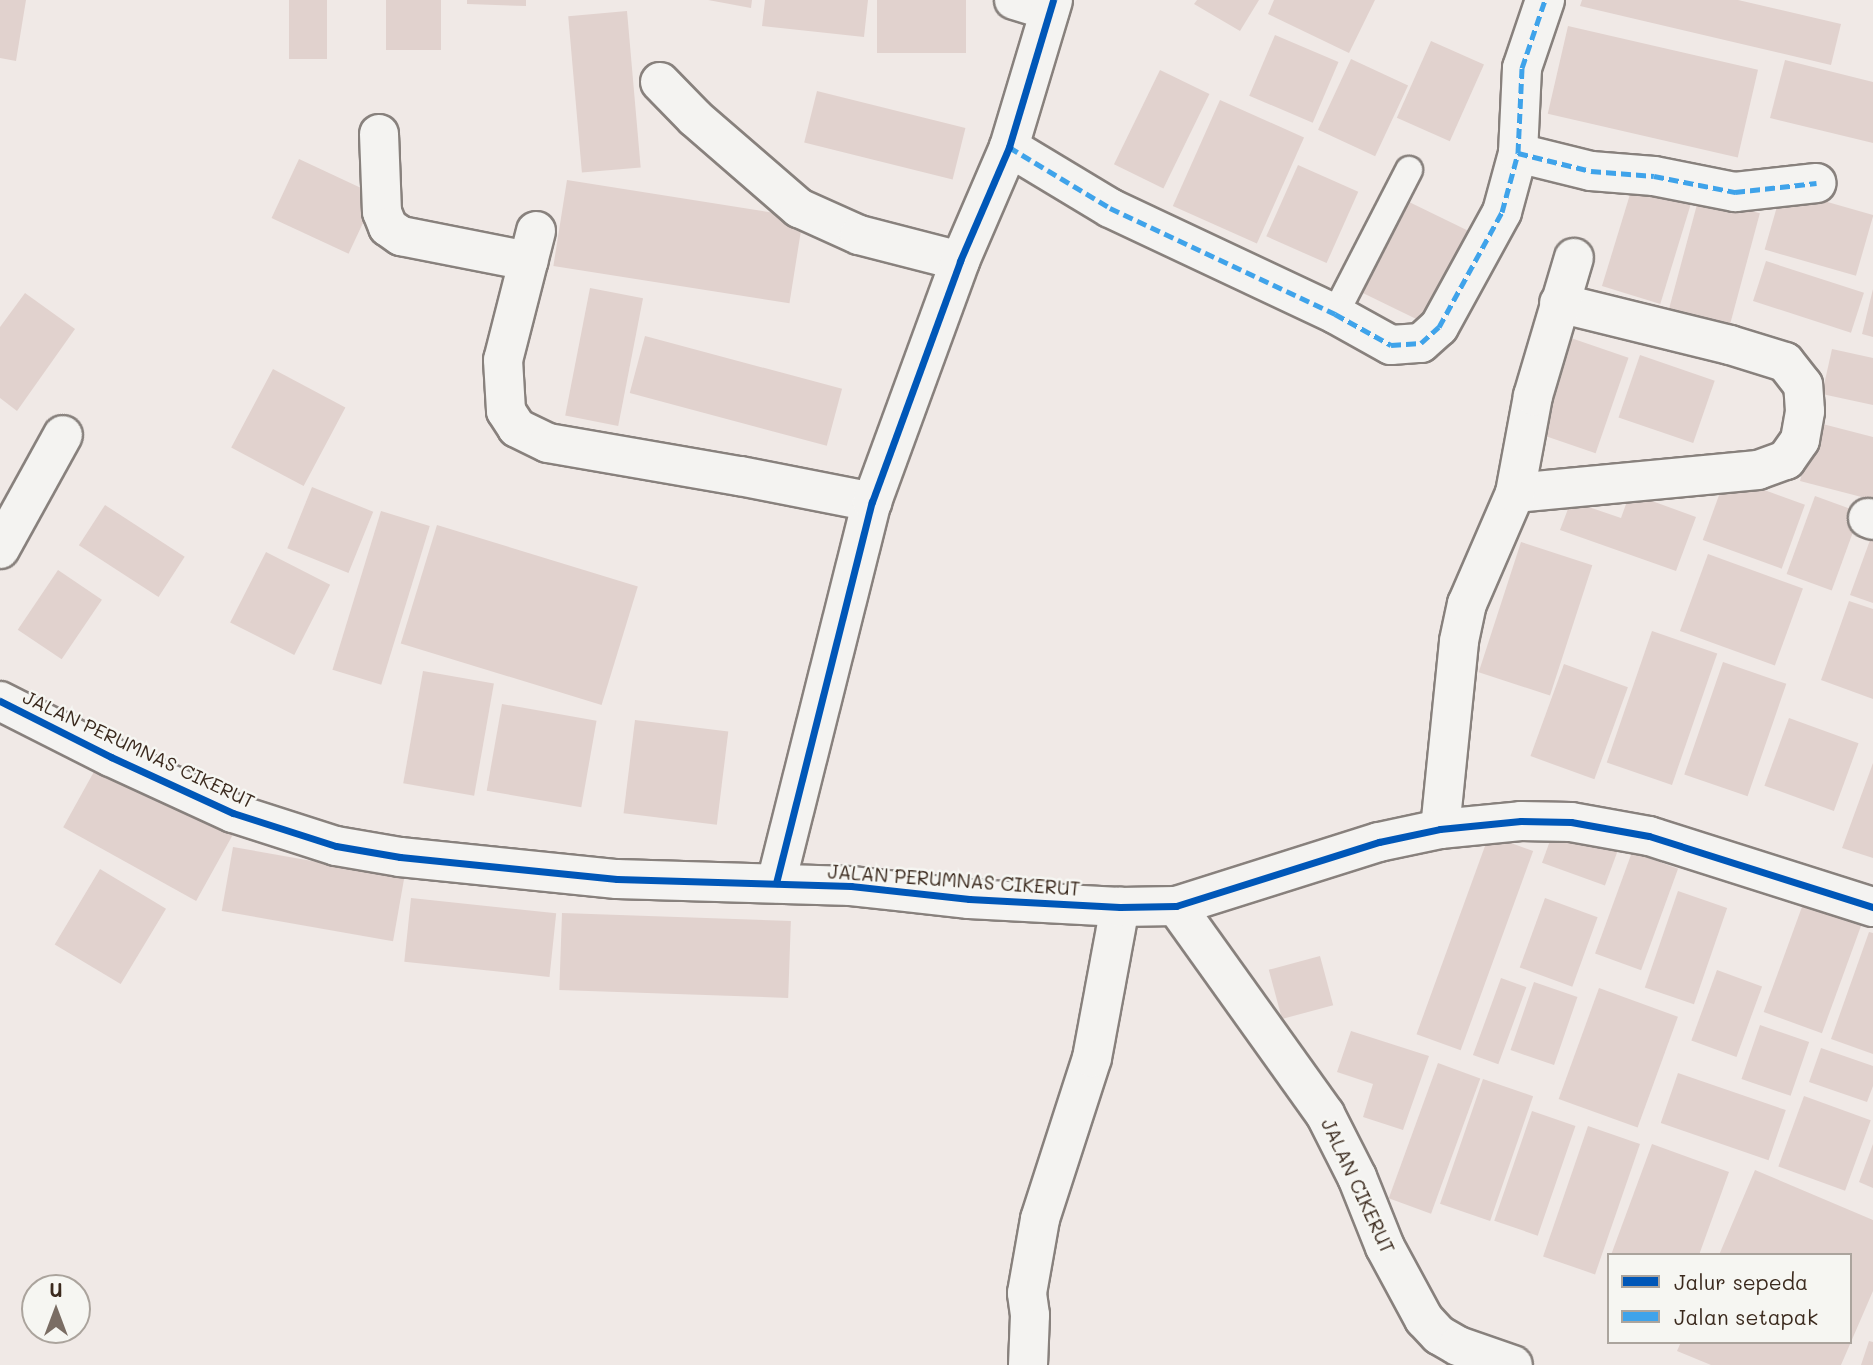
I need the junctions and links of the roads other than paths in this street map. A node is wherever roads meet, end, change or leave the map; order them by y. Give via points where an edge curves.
1 (1545, 0) edge
2 (1039, 4) edge
3 (660, 82) dead end
4 (379, 134) dead end
5 (1009, 148) junction
6 (1518, 153) junction
7 (1409, 170) dead end
8 (1817, 183) dead end
9 (1574, 258) dead end
10 (960, 261) junction
11 (1559, 303) junction
12 (1335, 314) junction
13 (63, 435) dead end
14 (1515, 493) junction
15 (872, 502) junction
16 (0, 548) edge
17 (1, 706) edge
18 (1440, 829) junction
19 (776, 884) junction
20 (1176, 906) junction
21 (1120, 907) junction
22 (1873, 907) edge
23 (1028, 1365) edge
24 (1513, 1365) edge

1 - 6 street via 1522,68
2 - 5 street
3 - 10 street via 799,208 859,235
4 - 15 street via 382,212 388,227 401,236 533,246 503,360 506,411 517,428 548,443
5 - 10 street
5 - 12 street via 1095,200
6 - 8 street via 1591,171 1654,176 1735,192
6 - 12 street via 1502,212 1439,327 1421,343 1391,345
7 - 12 lane
9 - 11 street
10 - 15 street
11 - 14 street via 1533,396
11 - 14 street via 1785,362 1803,385 1800,440 1786,460 1758,470
13 - 16 street
14 - 18 street via 1468,604 1458,641
15 - 19 street
17 - 19 street, JALAN PERUMNAS CIKERUT via 233,813 337,846 400,857 617,879
18 - 20 street, JALAN PERUMNAS CIKERUT via 1379,842
18 - 22 street, JALAN PERUMNAS CIKERUT via 1572,822 1648,836
19 - 21 street, JALAN PERUMNAS CIKERUT
20 - 21 street, JALAN PERUMNAS CIKERUT
20 - 24 street, JALAN CIKERUT via 1325,1114 1385,1247 1424,1319 1458,1346
21 - 23 street via 1092,1058 1040,1219 1027,1293

